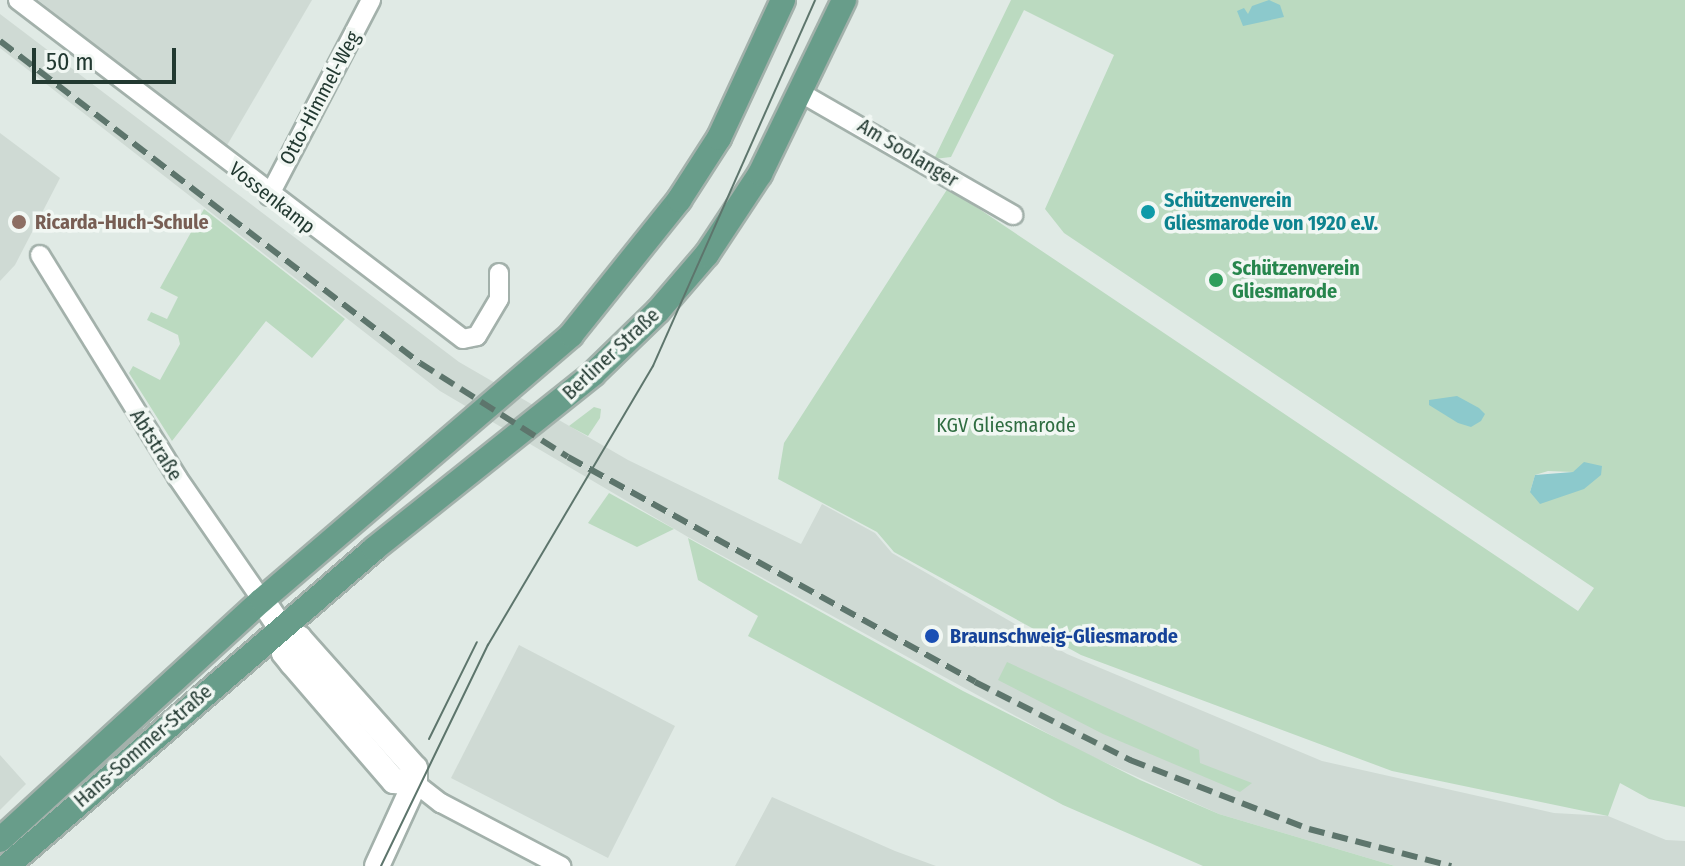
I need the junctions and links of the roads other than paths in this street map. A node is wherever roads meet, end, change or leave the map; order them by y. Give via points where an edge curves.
1 (18, 0) edge
2 (371, 0) edge
3 (783, 0) edge
4 (844, 0) edge
5 (801, 93) junction
6 (269, 196) junction
7 (1013, 215) dead end
8 (40, 255) dead end
9 (499, 273) dead end
10 (262, 600) junction
11 (281, 628) junction
12 (415, 783) junction
13 (0, 840) edge
14 (7, 866) edge
15 (377, 866) edge
16 (561, 866) edge

1 - 6 street, Vossenkamp
2 - 6 street, Otto-Himmel-Weg
3 - 10 main road, Berliner Straße via 719,138 649,243 600,304 520,384
4 - 5 main road, Berliner Straße
5 - 7 street, Am Soolanger
5 - 11 main road, Berliner Straße via 737,212 658,311 593,374
6 - 9 street, Vossenkamp via 463,339 477,336 499,299
8 - 10 street, Abtstraße via 177,477
10 - 11 street, Abtstraße
10 - 13 main road, Hans-Sommer-Straße
11 - 12 street, Abtstraße via 299,638 415,768
11 - 14 main road, Hans-Sommer-Straße
12 - 15 street
12 - 16 street via 441,803

